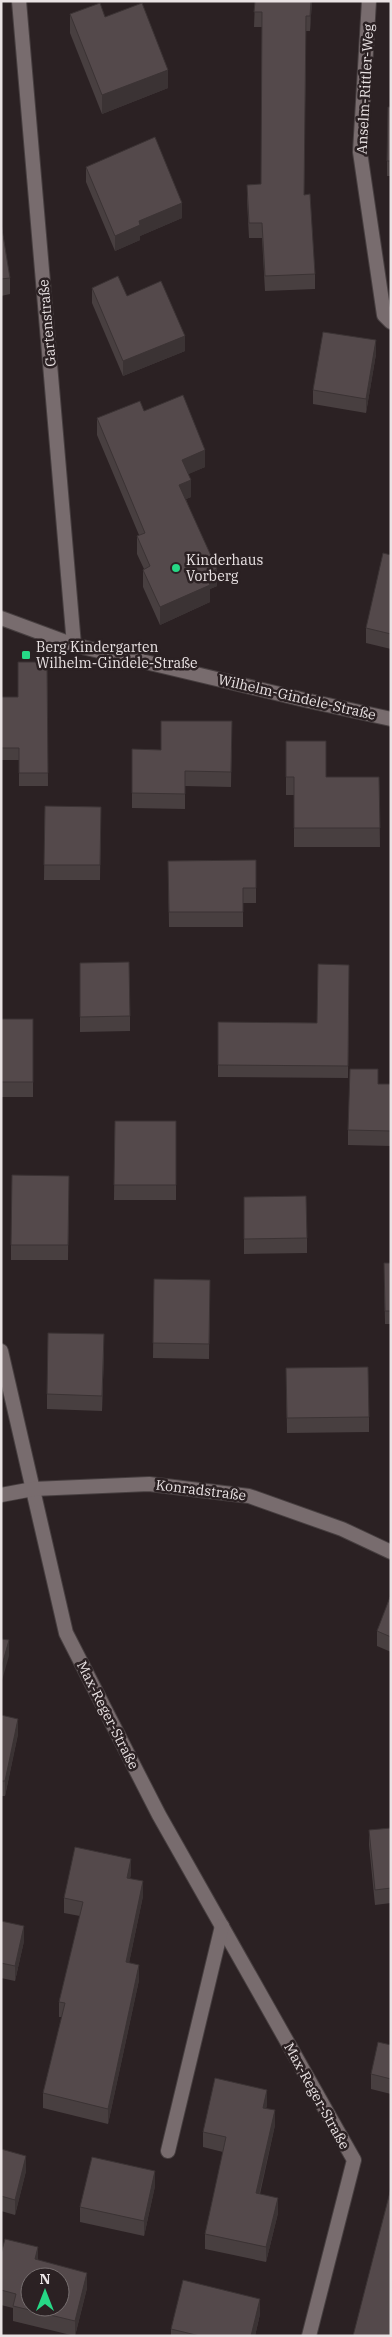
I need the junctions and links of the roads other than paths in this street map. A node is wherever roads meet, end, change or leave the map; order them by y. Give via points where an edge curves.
1 (19, 1) edge
2 (369, 1) edge
3 (391, 322) edge
4 (1, 618) edge
5 (74, 645) junction
6 (391, 718) edge
7 (1, 1351) edge
8 (33, 1489) junction
9 (1, 1494) edge
10 (391, 1552) edge
11 (222, 1926) junction
12 (168, 2151) dead end
13 (309, 2336) edge

1 - 5 street, Gartenstraße
2 - 3 street, Anselm-Rittler-Weg via 360,152 384,314
4 - 5 street, Wilhelm-Gindele-Straße
5 - 6 street, Wilhelm-Gindele-Straße
7 - 8 street, Max-Reger-Straße
8 - 9 street, Konradstraße
8 - 10 street, Konradstraße via 149,1484 249,1496 342,1529
8 - 11 street, Max-Reger-Straße via 66,1633 159,1815
11 - 12 street
11 - 13 street, Max-Reger-Straße via 354,2160

